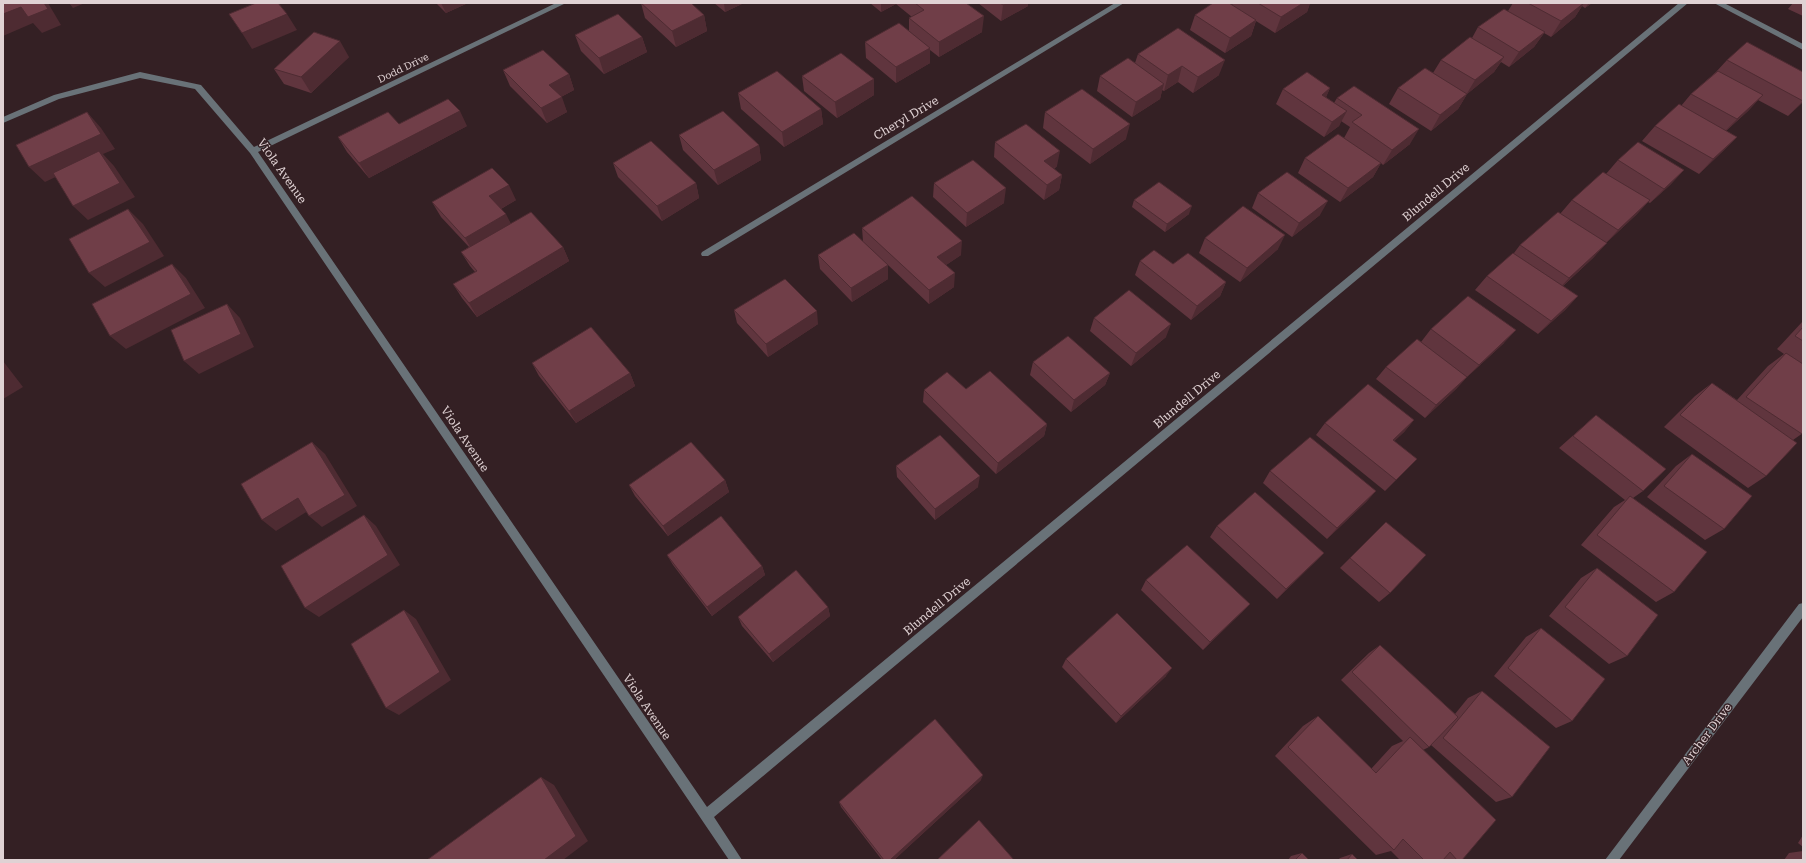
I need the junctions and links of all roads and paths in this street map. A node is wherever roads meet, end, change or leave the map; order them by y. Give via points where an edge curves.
1 (562, 3) edge
2 (1120, 3) edge
3 (1684, 3) edge
4 (1718, 3) edge
5 (1803, 47) edge
6 (3, 120) edge
7 (253, 150) junction
8 (705, 254) dead end
9 (1803, 608) edge
10 (706, 816) junction
11 (736, 860) edge
12 (1611, 860) edge

1 - 7 street, Dodd Drive
2 - 8 street, Cheryl Drive
3 - 10 street, Blundell Drive
4 - 5 street
6 - 7 street, Viola Avenue via 57,97 140,75 198,87
7 - 10 street, Viola Avenue
9 - 12 street, Archer Drive
10 - 11 street, Viola Avenue

